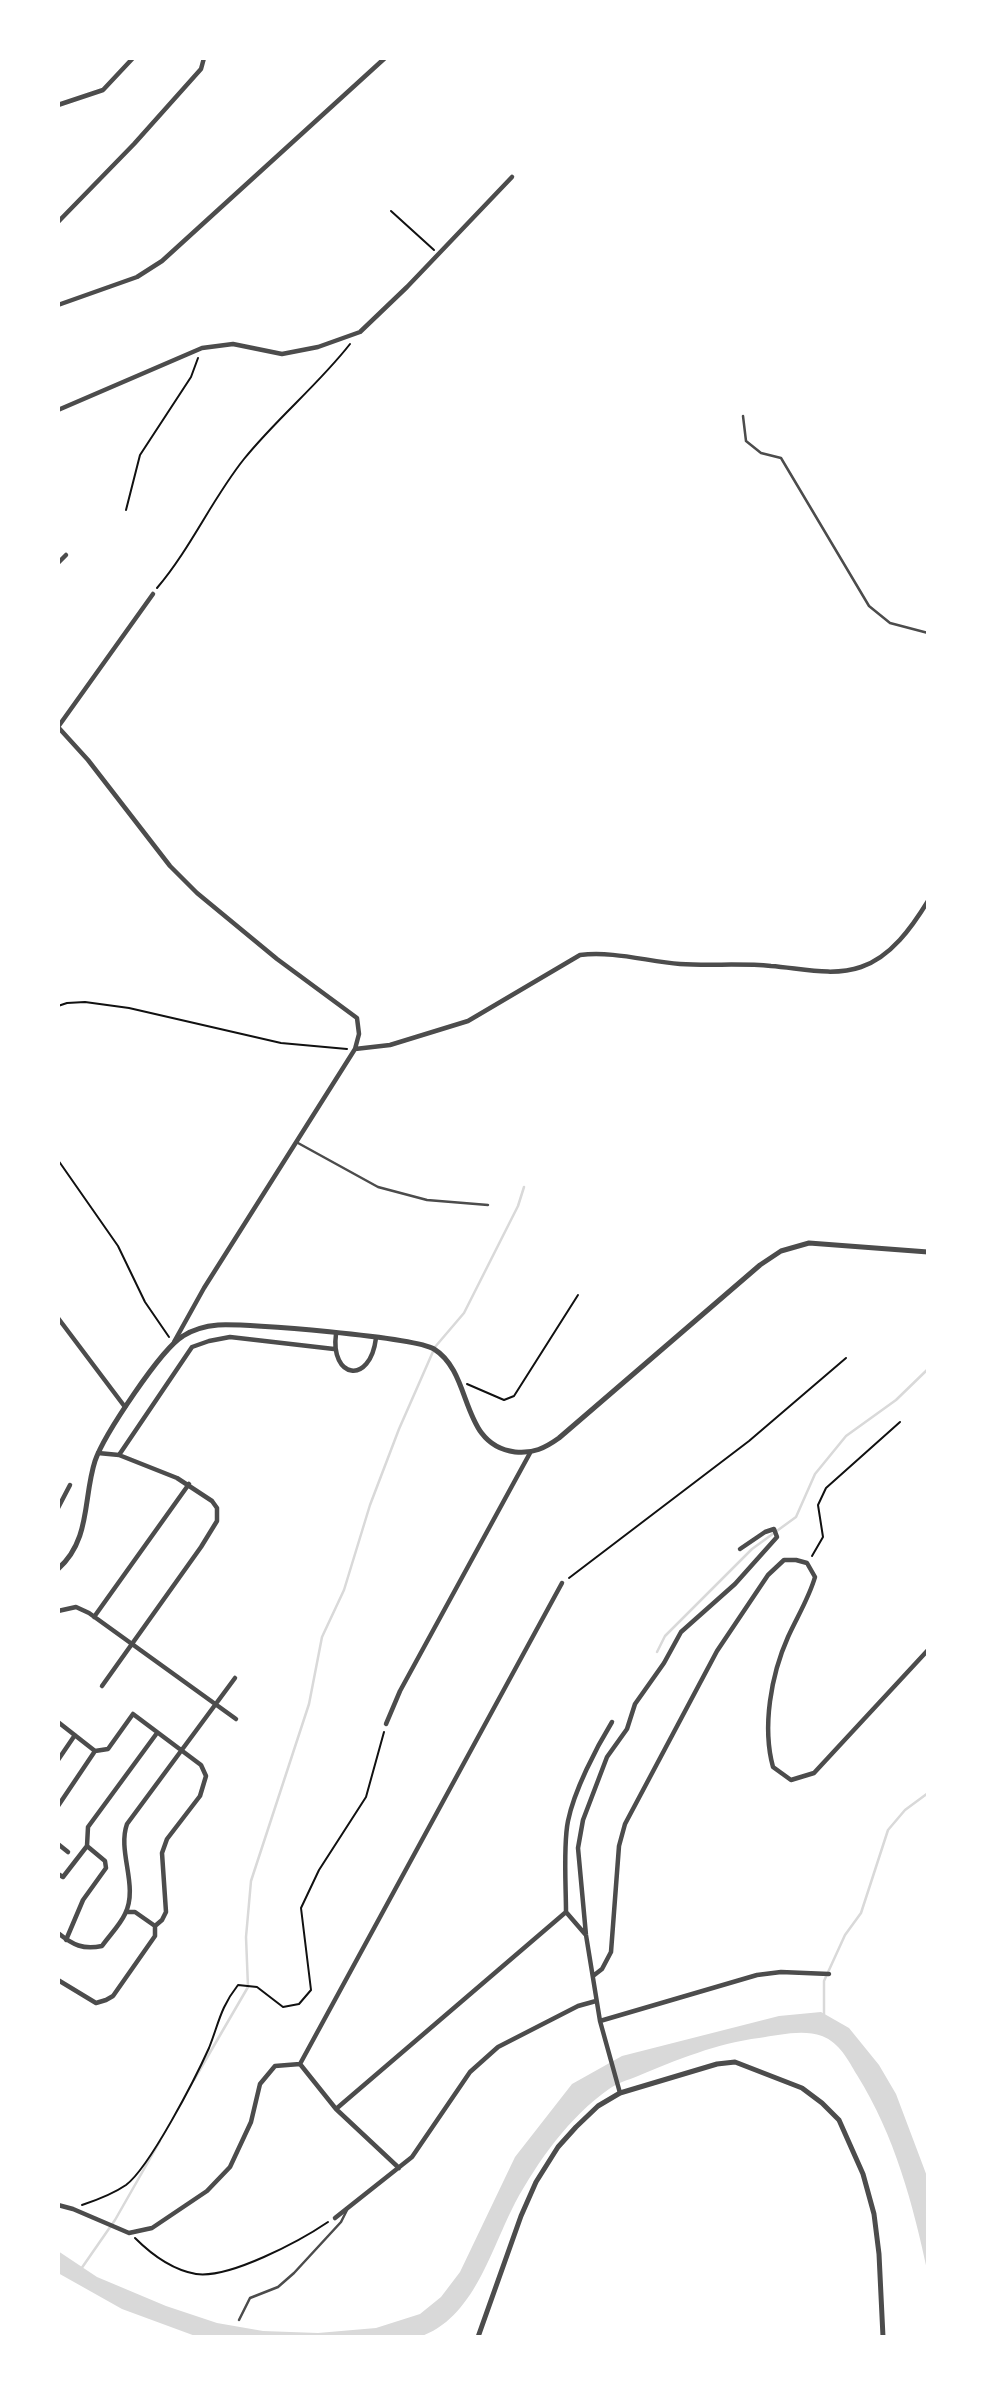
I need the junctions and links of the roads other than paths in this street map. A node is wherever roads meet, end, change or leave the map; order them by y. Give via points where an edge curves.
1 (132, 58) edge
2 (204, 58) edge
3 (385, 58) edge
4 (58, 105) edge
5 (512, 177) dead end
6 (58, 222) edge
7 (58, 305) edge
8 (58, 410) edge
9 (743, 416) dead end
10 (66, 555) dead end
11 (58, 563) edge
12 (153, 594) road end
13 (928, 633) edge
14 (58, 727) edge
15 (928, 901) edge
16 (355, 1049) junction
17 (296, 1142) junction
18 (488, 1205) dead end
19 (928, 1252) edge
20 (58, 1318) edge
21 (336, 1334) junction
22 (376, 1338) junction
23 (174, 1343) junction
24 (334, 1349) junction
25 (126, 1408) junction
26 (530, 1452) junction
27 (98, 1453) junction
28 (119, 1455) junction
29 (70, 1485) dead end
30 (189, 1485) junction
31 (58, 1508) edge
32 (740, 1549) dead end
33 (58, 1569) edge
34 (562, 1583) road end
35 (58, 1611) edge
36 (94, 1617) junction
37 (131, 1644) junction
38 (928, 1650) edge
39 (235, 1678) dead end
40 (102, 1686) dead end
41 (216, 1705) junction
42 (236, 1720) dead end
43 (58, 1722) edge
44 (612, 1722) dead end
45 (386, 1724) road end
46 (157, 1733) junction
47 (75, 1735) junction
48 (95, 1751) junction
49 (182, 1751) junction
50 (58, 1760) edge
51 (58, 1806) edge
52 (58, 1844) edge
53 (86, 1846) junction
54 (68, 1852) dead end
55 (58, 1874) edge
56 (126, 1912) junction
57 (566, 1912) junction
58 (155, 1926) junction
59 (58, 1933) edge
60 (586, 1935) junction
61 (66, 1940) junction
62 (829, 1974) dead end
63 (593, 1976) junction
64 (58, 1980) edge
65 (596, 2001) junction
66 (600, 2021) junction
67 (300, 2064) junction
68 (619, 2089) junction
69 (336, 2109) junction
70 (399, 2168) junction
71 (58, 2205) edge
72 (349, 2207) junction
73 (335, 2218) road end
74 (239, 2320) dead end
75 (478, 2337) edge
76 (883, 2337) edge

1 - 4 street via 103,90
2 - 6 street via 201,69
3 - 7 street via 162,261 137,277
5 - 8 street via 360,332 282,354 233,345 202,348
9 - 13 lane via 746,441 761,453 781,458 877,614
10 - 11 street
12 - 14 street
14 - 16 street via 197,893 357,1018
15 - 16 street via 912,927 880,958 862,967 843,971 579,955 468,1021 390,1045
16 - 17 street
17 - 18 lane via 379,1186 428,1200
17 - 23 street
19 - 26 street via 809,1243 785,1249 760,1265 559,1438
20 - 25 street
21 - 22 street
21 - 23 street via 226,1325 198,1329
21 - 24 street
22 - 24 street via 370,1363 361,1370 342,1366
22 - 26 street via 433,1348 450,1364 485,1438 507,1451
23 - 25 street
24 - 28 street via 230,1337 192,1347
25 - 27 street
26 - 45 street
27 - 28 street
27 - 33 street via 82,1532
28 - 30 street
29 - 31 street
30 - 36 street
30 - 37 street via 212,1501 217,1521
32 - 60 street via 774,1529 777,1537 735,1584 681,1632 607,1757 583,1820 578,1848
34 - 67 street
35 - 36 street via 76,1608
36 - 37 street
37 - 40 street
37 - 41 street
38 - 63 street via 814,1773 791,1780 773,1767 769,1751 774,1678 786,1640 816,1577 807,1563 784,1560 717,1651 625,1824 619,1846 611,1952
39 - 41 street
41 - 42 street
41 - 49 street
43 - 47 street
44 - 57 street via 601,1737 567,1824
46 - 48 street via 133,1714 108,1749
46 - 49 street
46 - 53 street via 88,1827
47 - 48 street
47 - 50 street
48 - 51 street
49 - 56 street via 122,1836 129,1894
49 - 58 street via 201,1765 206,1776 200,1796 167,1839 162,1853 166,1912
52 - 54 street
53 - 55 street via 63,1878
53 - 61 street via 105,1861 106,1868 83,1900
56 - 58 street via 135,1912
56 - 61 street via 102,1946 86,1949
57 - 60 street
57 - 69 street
58 - 64 street via 155,1936 106,2000 96,2003
59 - 61 street
60 - 63 street
62 - 66 street via 757,1975
63 - 65 street
65 - 66 street
65 - 70 street via 578,2006 482,2059 412,2157
66 - 68 street
67 - 69 street
67 - 71 street via 275,2066 260,2084 251,2122 230,2167 207,2191 152,2228 129,2233
68 - 75 street via 558,2147 536,2182
68 - 76 street via 735,2062 802,2088 822,2103 839,2120 863,2174 874,2214
69 - 70 street
70 - 72 street
72 - 73 street
72 - 74 lane via 294,2273 278,2287 250,2298

